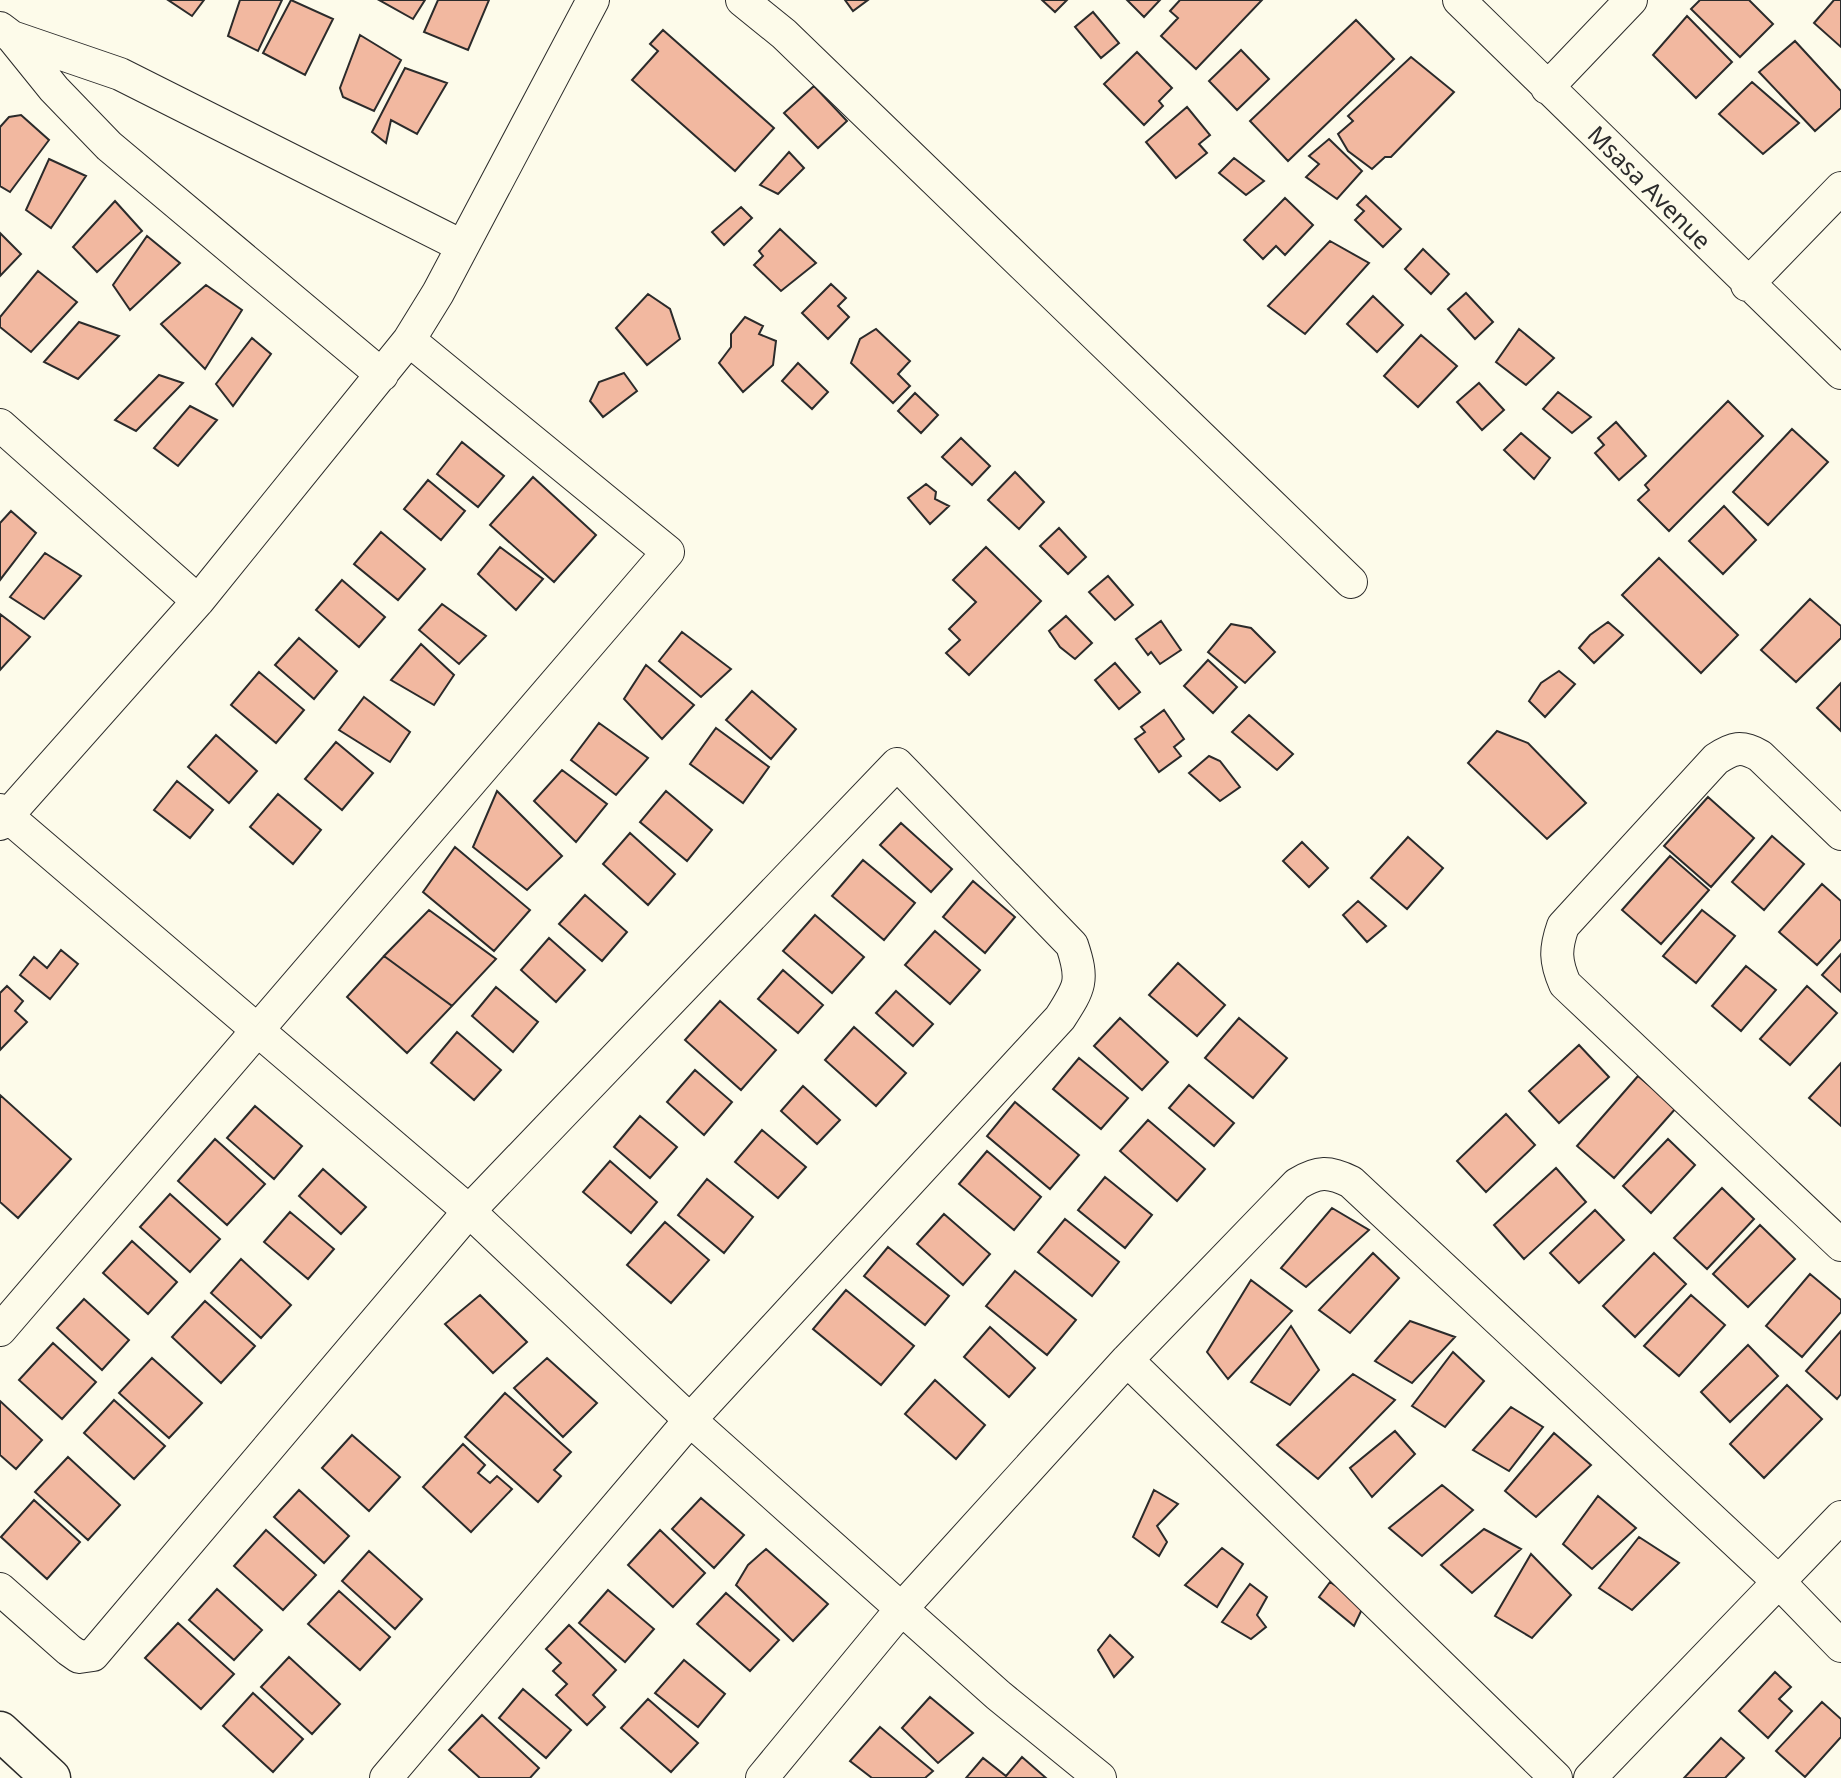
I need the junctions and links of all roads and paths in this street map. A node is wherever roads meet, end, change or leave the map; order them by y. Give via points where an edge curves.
1 (593, 0) edge
2 (742, 0) edge
3 (1459, 0) edge
4 (1631, 0) edge
5 (6, 32) edge
6 (1547, 88) junction
7 (1841, 188) edge
8 (462, 246) junction
9 (1747, 285) junction
10 (409, 340) junction
11 (1841, 373) edge
12 (382, 375) junction
13 (0, 425) edge
14 (1351, 582) dead end
15 (198, 601) junction
16 (2, 817) edge
17 (1841, 834) edge
18 (258, 1027) junction
19 (469, 1211) junction
20 (1841, 1245) edge
21 (0, 1330) edge
22 (1127, 1360) junction
23 (690, 1420) junction
24 (1841, 1517) edge
25 (1779, 1582) junction
26 (0, 1588) edge
27 (904, 1607) junction
28 (1841, 1646) edge
29 (0, 1731) edge
30 (51, 1778) edge
31 (386, 1778) edge
32 (762, 1778) edge
33 (1100, 1778) edge
34 (1556, 1778) edge
35 (1590, 1778) edge

1 - 8 street
2 - 14 street via 784,34
3 - 6 street, Msasa Avenue
4 - 6 street
5 - 8 street via 120,74
5 - 12 street via 109,146
6 - 9 street, Msasa Avenue
7 - 9 street
8 - 10 street
9 - 11 street, Msasa Avenue
10 - 12 street
10 - 18 street via 668,552
12 - 15 street
13 - 15 street
15 - 16 street
16 - 18 street
17 - 20 street via 1760,756 1745,747 1732,749 1716,759 1563,926 1555,946 1565,984
18 - 19 street
18 - 21 street
19 - 23 street
19 - 23 street via 897,764 1072,945 1081,973 1074,996 1060,1018
19 - 26 street via 93,1655 79,1657 69,1650
22 - 25 street via 1297,1184 1315,1173 1334,1174 1351,1182
22 - 27 street
22 - 34 street
23 - 27 street
23 - 31 street
24 - 25 street
25 - 28 street
25 - 35 street
27 - 32 street
27 - 33 street via 998,1695
29 - 30 street

